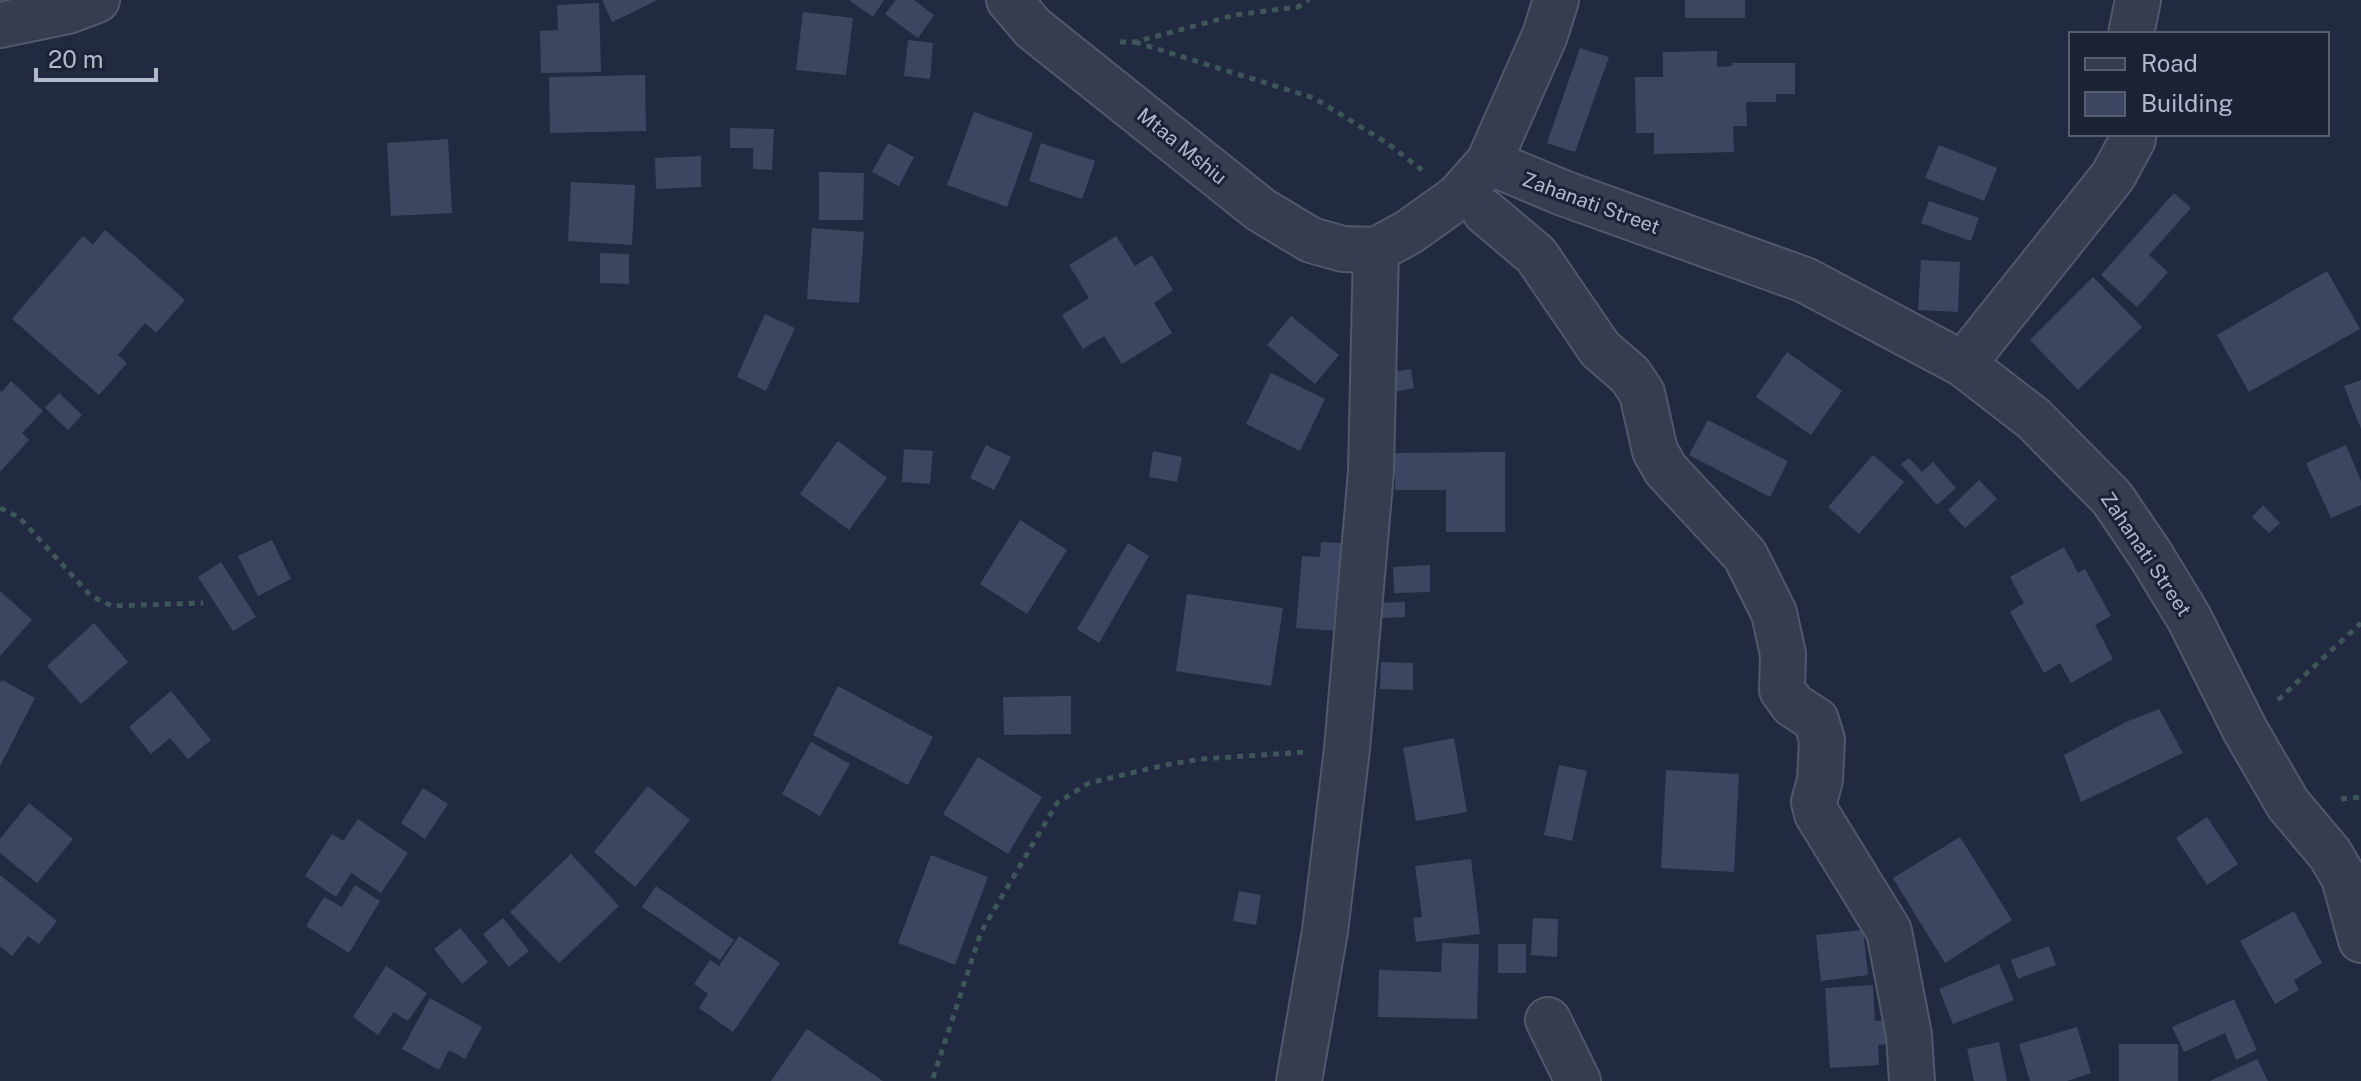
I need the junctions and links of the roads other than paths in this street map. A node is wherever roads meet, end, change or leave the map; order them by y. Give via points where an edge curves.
1 (97, 0) edge
2 (1009, 0) edge
3 (1556, 0) edge
4 (2138, 0) edge
5 (0, 25) edge
6 (2131, 32) edge
7 (2133, 136) edge
8 (1489, 162) junction
9 (1563, 193) junction
10 (1472, 204) junction
11 (1393, 241) junction
12 (1963, 364) junction
13 (2361, 940) edge
14 (1548, 1020) dead end
15 (1299, 1081) edge
16 (1578, 1081) edge
17 (1912, 1081) edge

1 - 5 street
2 - 11 street, Mtaa Mshiu via 1033,28 1261,210 1311,240 1343,249
3 - 8 street
4 - 6 street
7 - 12 street via 2113,176
8 - 9 street, Zahanati Street
8 - 10 street
9 - 10 street, Mtaa Mshiu
9 - 12 street, Zahanati Street via 1805,280
10 - 11 street, Mtaa Mshiu
10 - 17 street via 1536,255 1600,349 1630,375 1642,393 1655,451 1666,470 1745,555 1774,613 1785,698 1816,720 1822,740 1817,814 1889,931 1909,1035
11 - 15 street via 1347,749 1325,931
12 - 13 street, Zahanati Street via 2034,419 2112,498 2189,618 2288,804 2344,878
14 - 16 street

